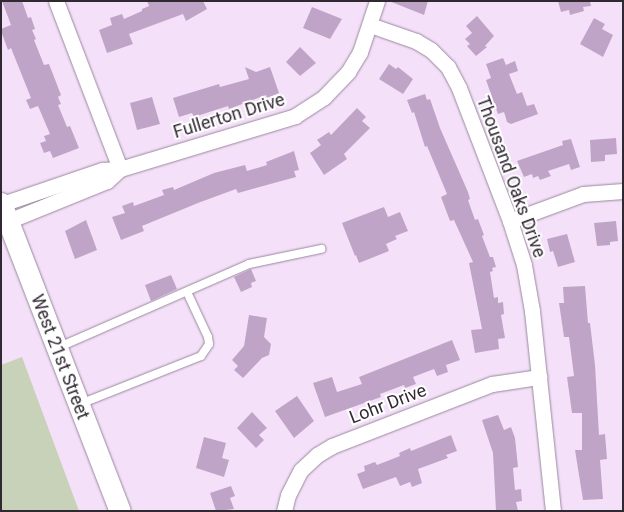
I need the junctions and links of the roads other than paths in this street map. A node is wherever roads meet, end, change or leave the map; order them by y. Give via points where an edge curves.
1 (377, 1) edge
2 (59, 2) edge
3 (370, 25) junction
4 (120, 169) junction
5 (623, 191) edge
6 (3, 209) edge
7 (510, 221) junction
8 (321, 249) dead end
9 (187, 292) junction
10 (56, 348) junction
11 (539, 377) junction
12 (78, 405) junction
13 (120, 511) edge
14 (284, 511) edge
15 (553, 511) edge

1 - 3 street, Fullerton Drive
2 - 4 street
3 - 4 street, Fullerton Drive via 348,72 305,110 273,124
3 - 7 street, Thousand Oaks Drive via 416,41 448,67
4 - 6 street, Fullerton Drive via 102,170
5 - 7 street via 582,194
6 - 10 street, West 21st Street
7 - 11 street, Thousand Oaks Drive via 524,265
8 - 9 lane via 262,260
9 - 10 lane
9 - 12 lane via 209,344 201,356
10 - 12 street, West 21st Street
11 - 14 street, Lohr Drive via 492,384 332,446 301,470
11 - 15 street, Thousand Oaks Drive
12 - 13 street, West 21st Street

